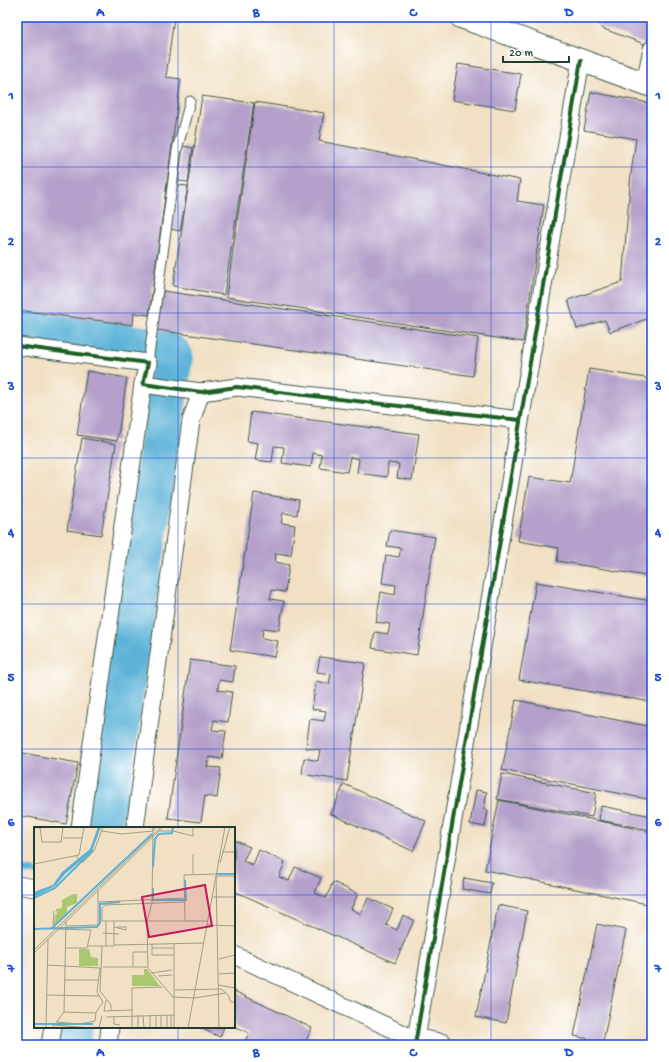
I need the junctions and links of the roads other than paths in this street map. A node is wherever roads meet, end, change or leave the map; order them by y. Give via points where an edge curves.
1 (461, 17) edge
2 (652, 49) edge
3 (581, 60) junction
4 (649, 85) edge
5 (190, 101) dead end
6 (17, 346) edge
7 (148, 362) junction
8 (143, 384) junction
9 (201, 392) junction
10 (520, 420) junction
11 (80, 827) edge
12 (136, 827) edge
13 (17, 885) edge
14 (34, 888) edge
15 (235, 955) edge
16 (53, 1028) edge
17 (110, 1028) edge
18 (415, 1042) edge
19 (50, 1045) edge
20 (108, 1045) edge
21 (442, 1045) edge

1 - 3 main road
2 - 4 street
3 - 4 main road
3 - 10 street
5 - 7 lane via 177,150
6 - 7 street
7 - 8 street
8 - 9 street
8 - 11 street
9 - 10 street via 237,386
9 - 12 street via 191,421
10 - 18 street
13 - 14 street
15 - 18 street
16 - 19 street
17 - 20 street
18 - 21 main road

